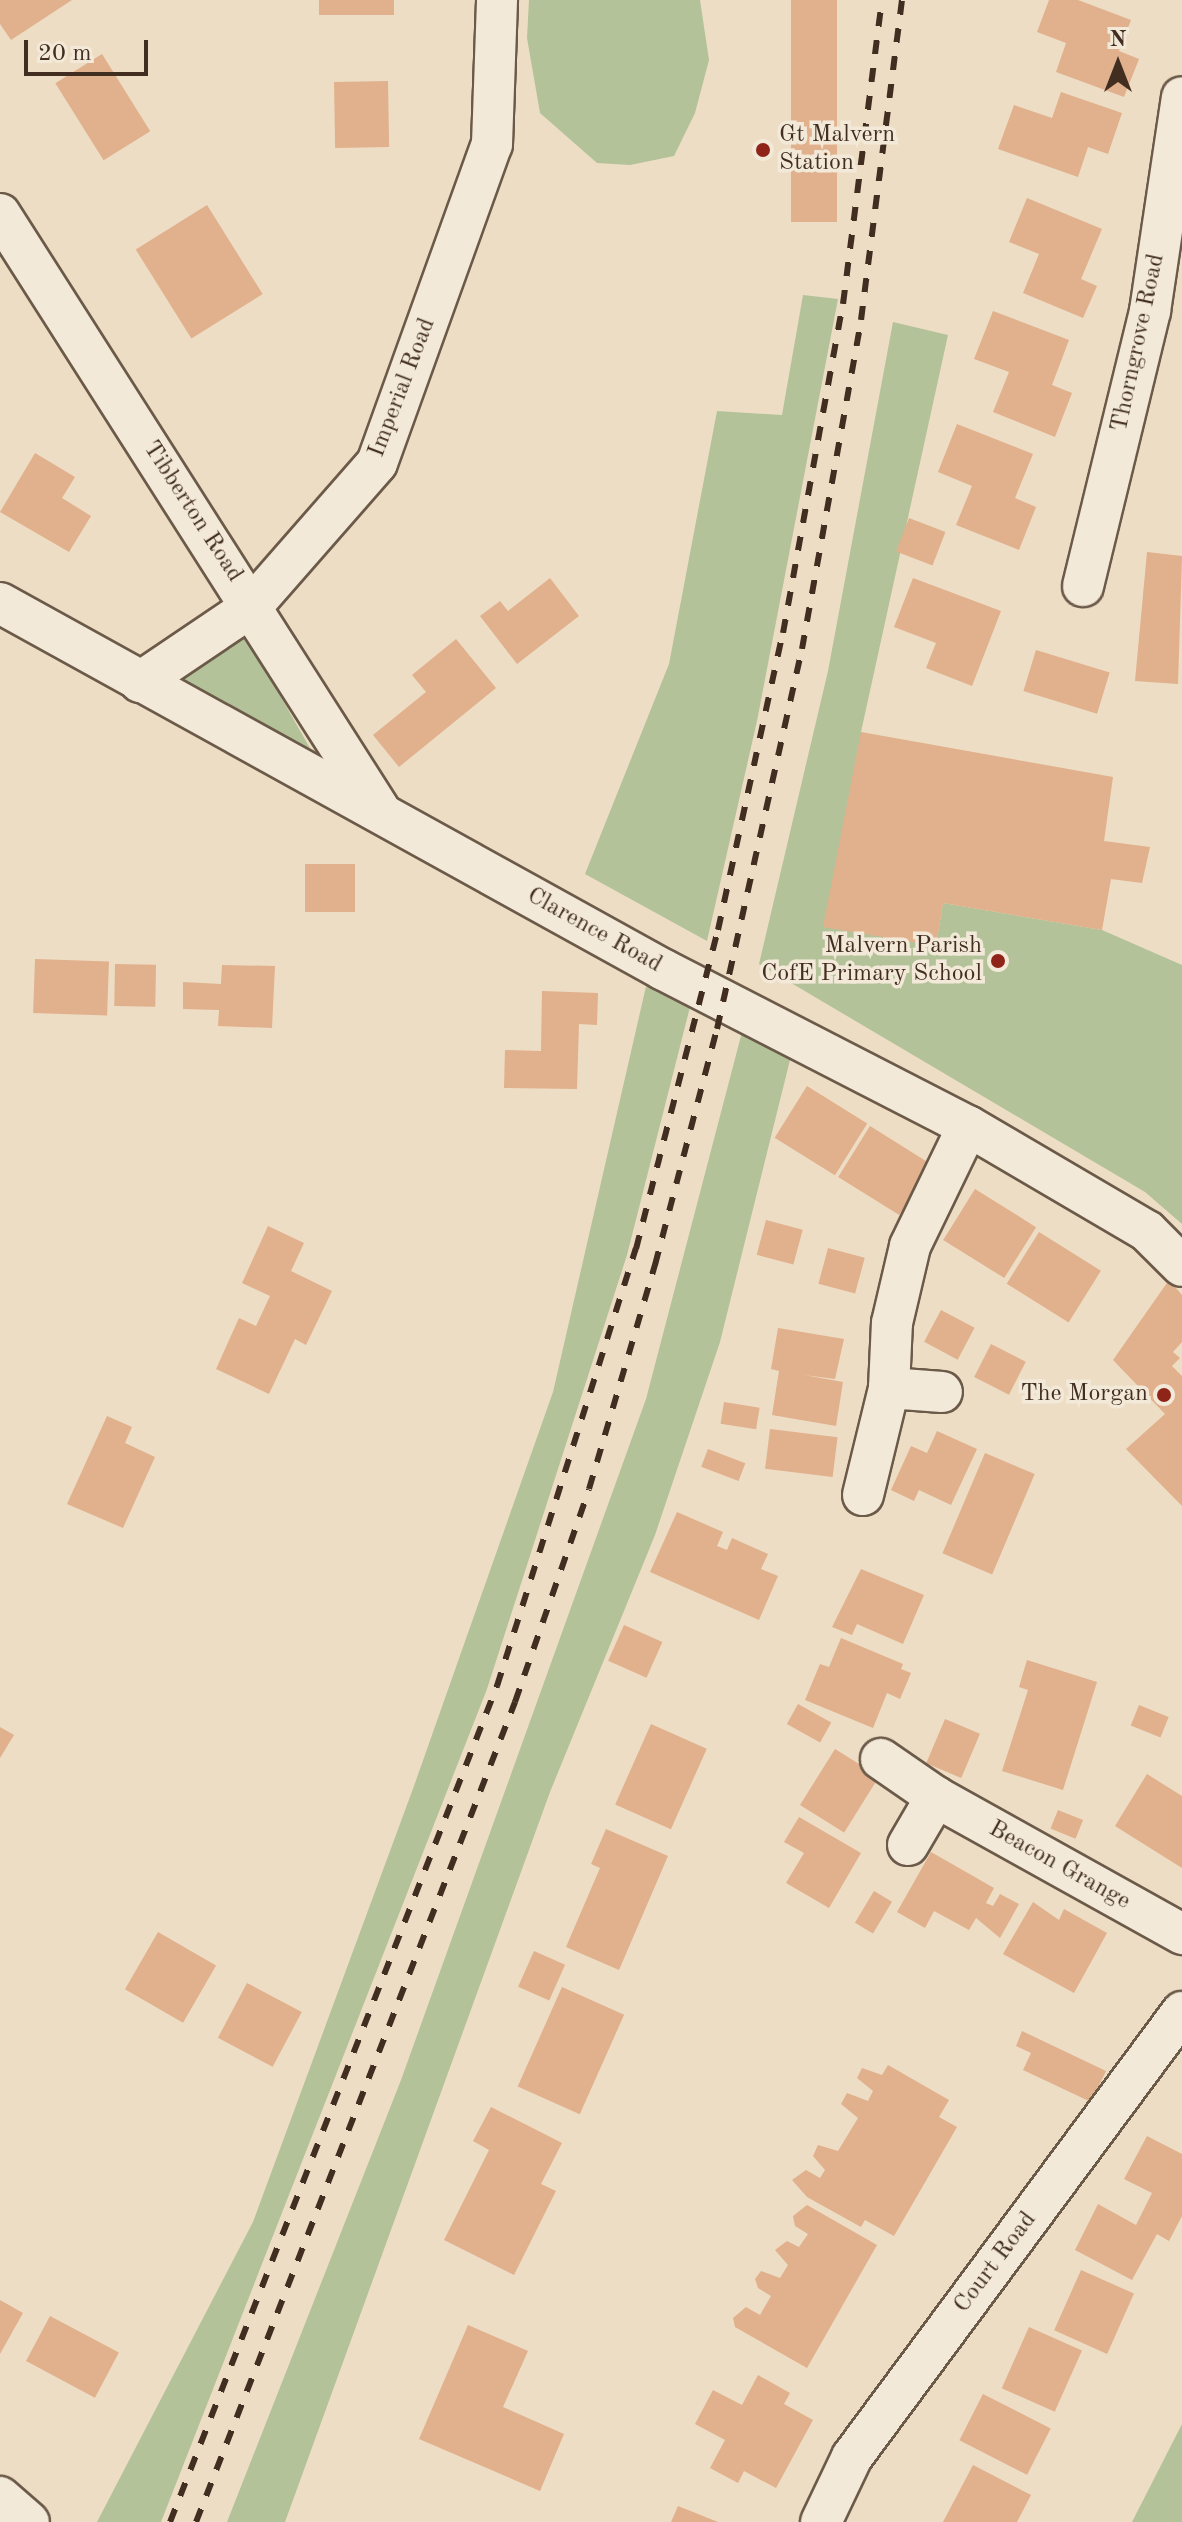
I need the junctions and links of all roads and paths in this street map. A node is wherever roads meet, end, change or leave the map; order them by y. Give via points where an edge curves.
1 (497, 0) edge
2 (1182, 97) edge
3 (0, 214) edge
4 (1083, 586) dead end
5 (0, 603) edge
6 (251, 607) junction
7 (140, 682) junction
8 (381, 812) junction
9 (968, 1126) junction
10 (1182, 1266) edge
11 (889, 1388) junction
12 (942, 1392) dead end
13 (863, 1495) dead end
14 (881, 1759) dead end
15 (936, 1797) junction
16 (908, 1845) dead end
17 (1182, 1934) edge
18 (1182, 2012) edge
19 (0, 2497) edge
20 (29, 2522) edge
21 (821, 2522) edge

1 - 6 street, Imperial Road via 492,144 377,463
2 - 4 street, Thorngrove Road via 1150,311
3 - 6 street, Tibberton Road
5 - 7 street, Clarence Road
6 - 7 street, Imperial Road
6 - 8 street, Tibberton Road
7 - 8 street, Clarence Road
8 - 9 street, Clarence Road via 664,970
9 - 10 street, Clarence Road via 1147,1231
9 - 11 street via 910,1246 892,1323
11 - 12 street
11 - 13 street
14 - 15 street, Beacon Grange
15 - 16 street
15 - 17 street, Beacon Grange
18 - 21 street, Court Road via 852,2457
19 - 20 street

